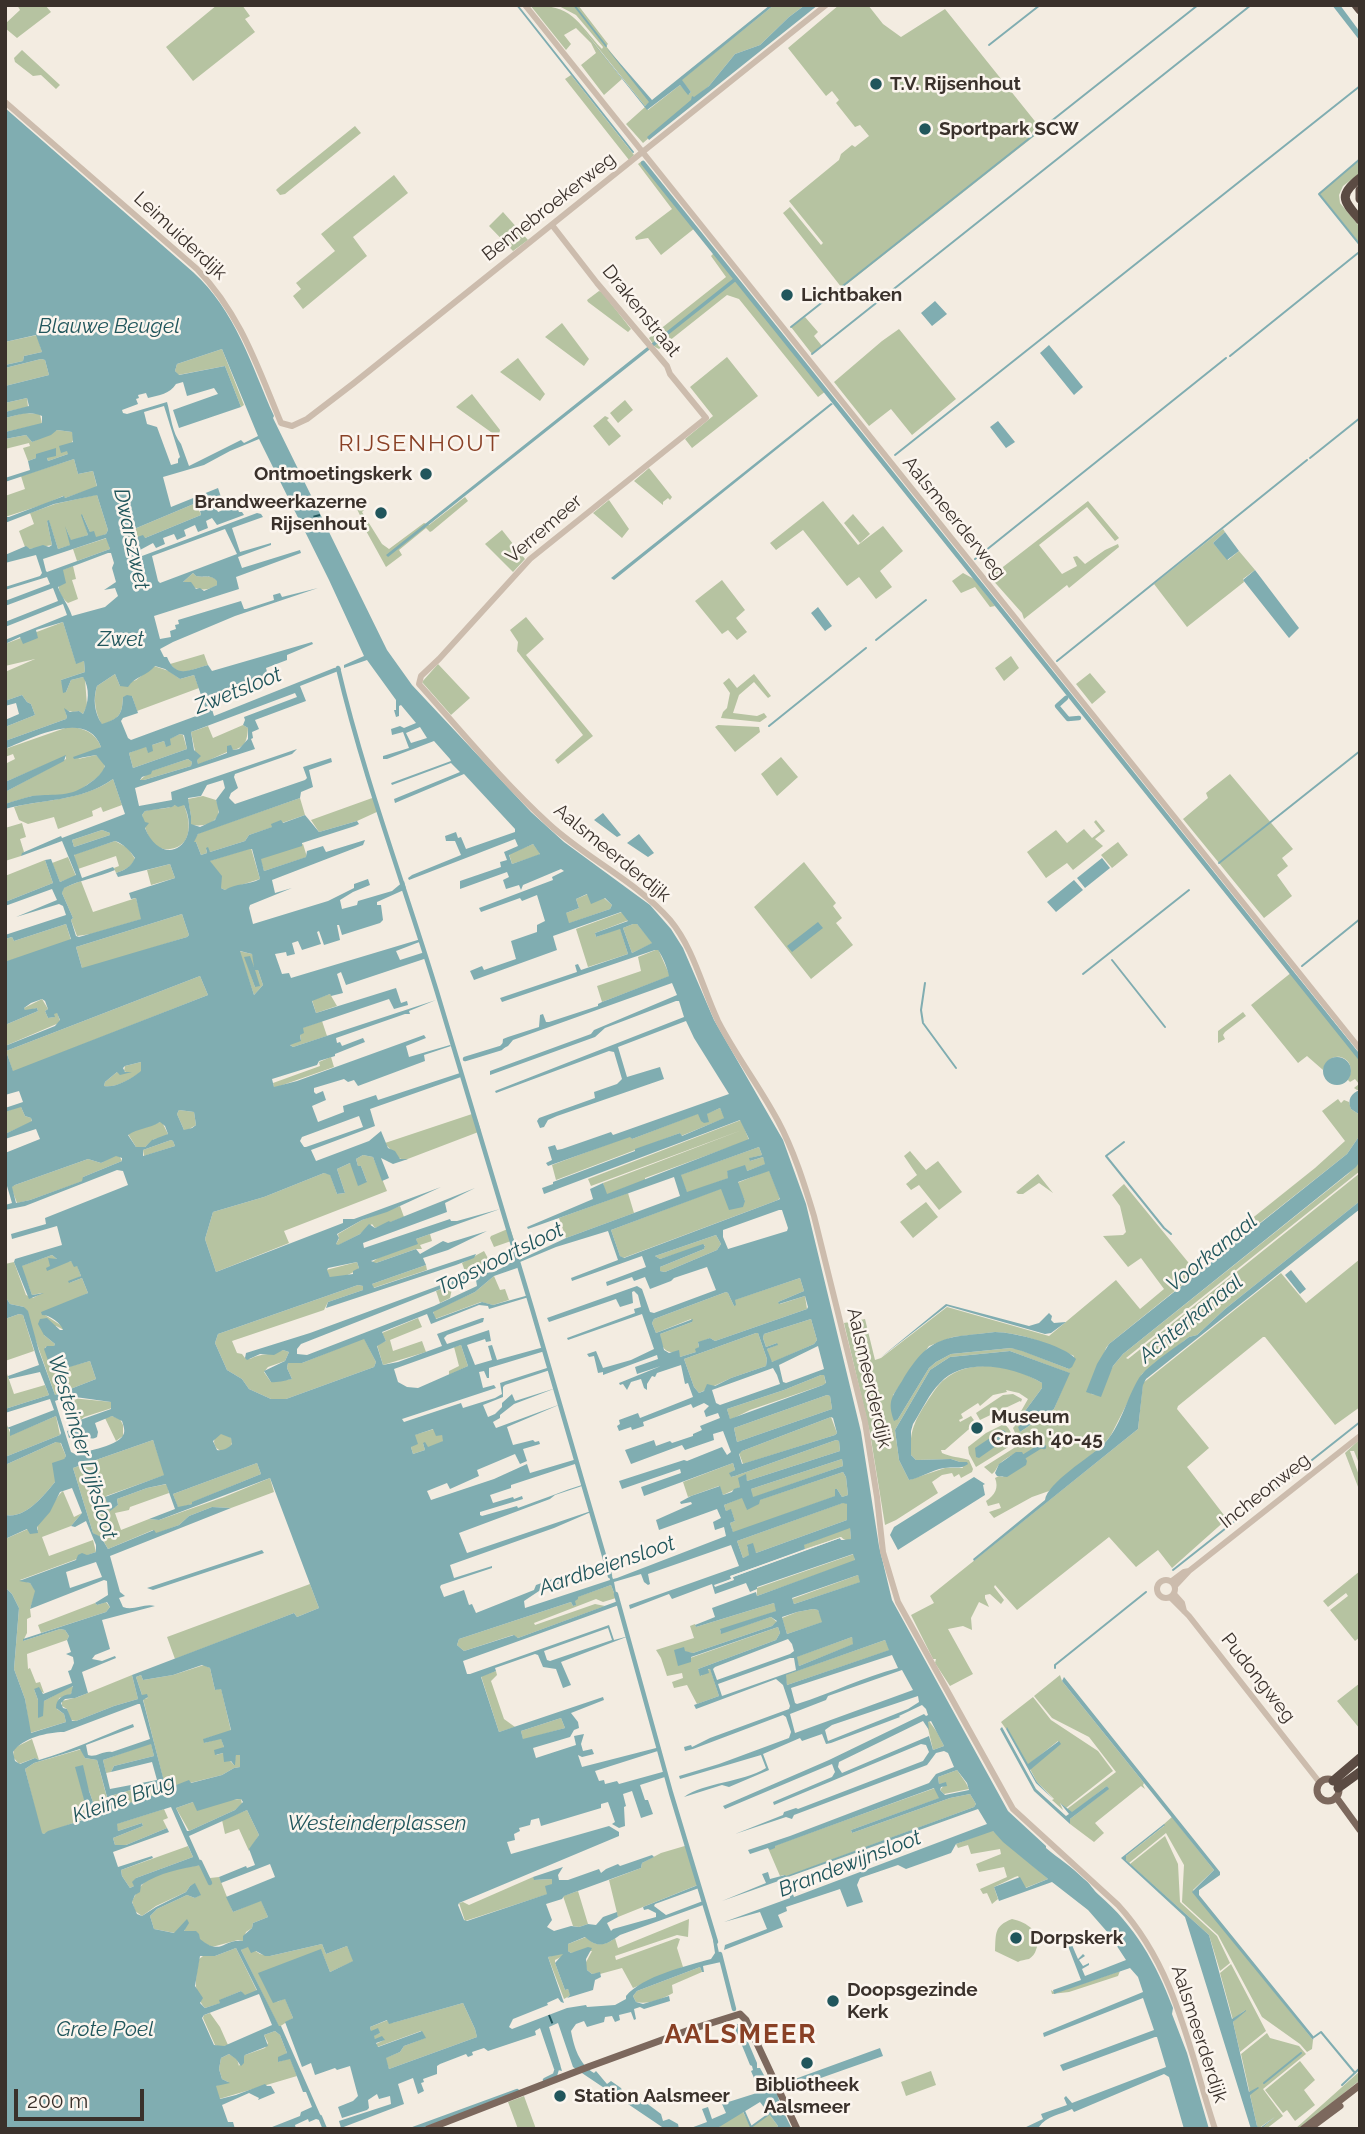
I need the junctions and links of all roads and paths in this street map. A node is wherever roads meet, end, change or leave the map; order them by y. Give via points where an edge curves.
1 (525, 5) edge
2 (826, 5) edge
3 (1356, 5) edge
4 (1360, 10) edge
5 (5, 102) edge
6 (642, 153) junction
7 (1360, 178) edge
8 (1360, 191) edge
9 (1360, 199) edge
10 (1359, 219) edge
11 (552, 225) junction
12 (706, 418) joint
13 (288, 427) joint
14 (418, 680) joint
15 (1360, 1049) edge
16 (1360, 1436) edge
17 (1173, 1583) junction
18 (1172, 1596) junction
19 (1360, 1758) edge
20 (1360, 1772) edge
21 (1330, 1788) junction
22 (1360, 1830) edge
23 (1360, 2085) edge
24 (1360, 2091) edge
25 (428, 2129) edge
26 (797, 2129) edge
27 (1214, 2129) edge
28 (1303, 2129) edge
29 (1310, 2129) edge

1 - 6 street, Aalsmeerderweg
2 - 6 street, Bennebroekerweg
3 - 4 highway
5 - 13 street, Leimuiderdijk via 217,290 238,323 281,424
6 - 11 street, Bennebroekerweg
6 - 15 street, Aalsmeerderweg
7 - 10 highway via 1345,195
8 - 9 highway
11 - 12 street, Drakenstraat
11 - 13 street, Bennebroekerweg via 319,410
12 - 14 street, Verremeer via 530,559
14 - 27 street, Aalsmeerderdijk via 550,825 653,902 682,938 717,1018 783,1132 805,1186 865,1422 883,1552 898,1602 1013,1809 1118,1905 1157,1957 1177,2006
16 - 17 street, Incheonweg
17 - 18 street
17 - 18 street via 1163,1580 1157,1587 1160,1595
18 - 21 street, Pudongweg via 1306,1765
19 - 21 highway
20 - 21 highway
21 - 22 main road, Pudongweg
23 - 28 main road
24 - 29 main road
25 - 26 main road via 739,2014 745,2017

